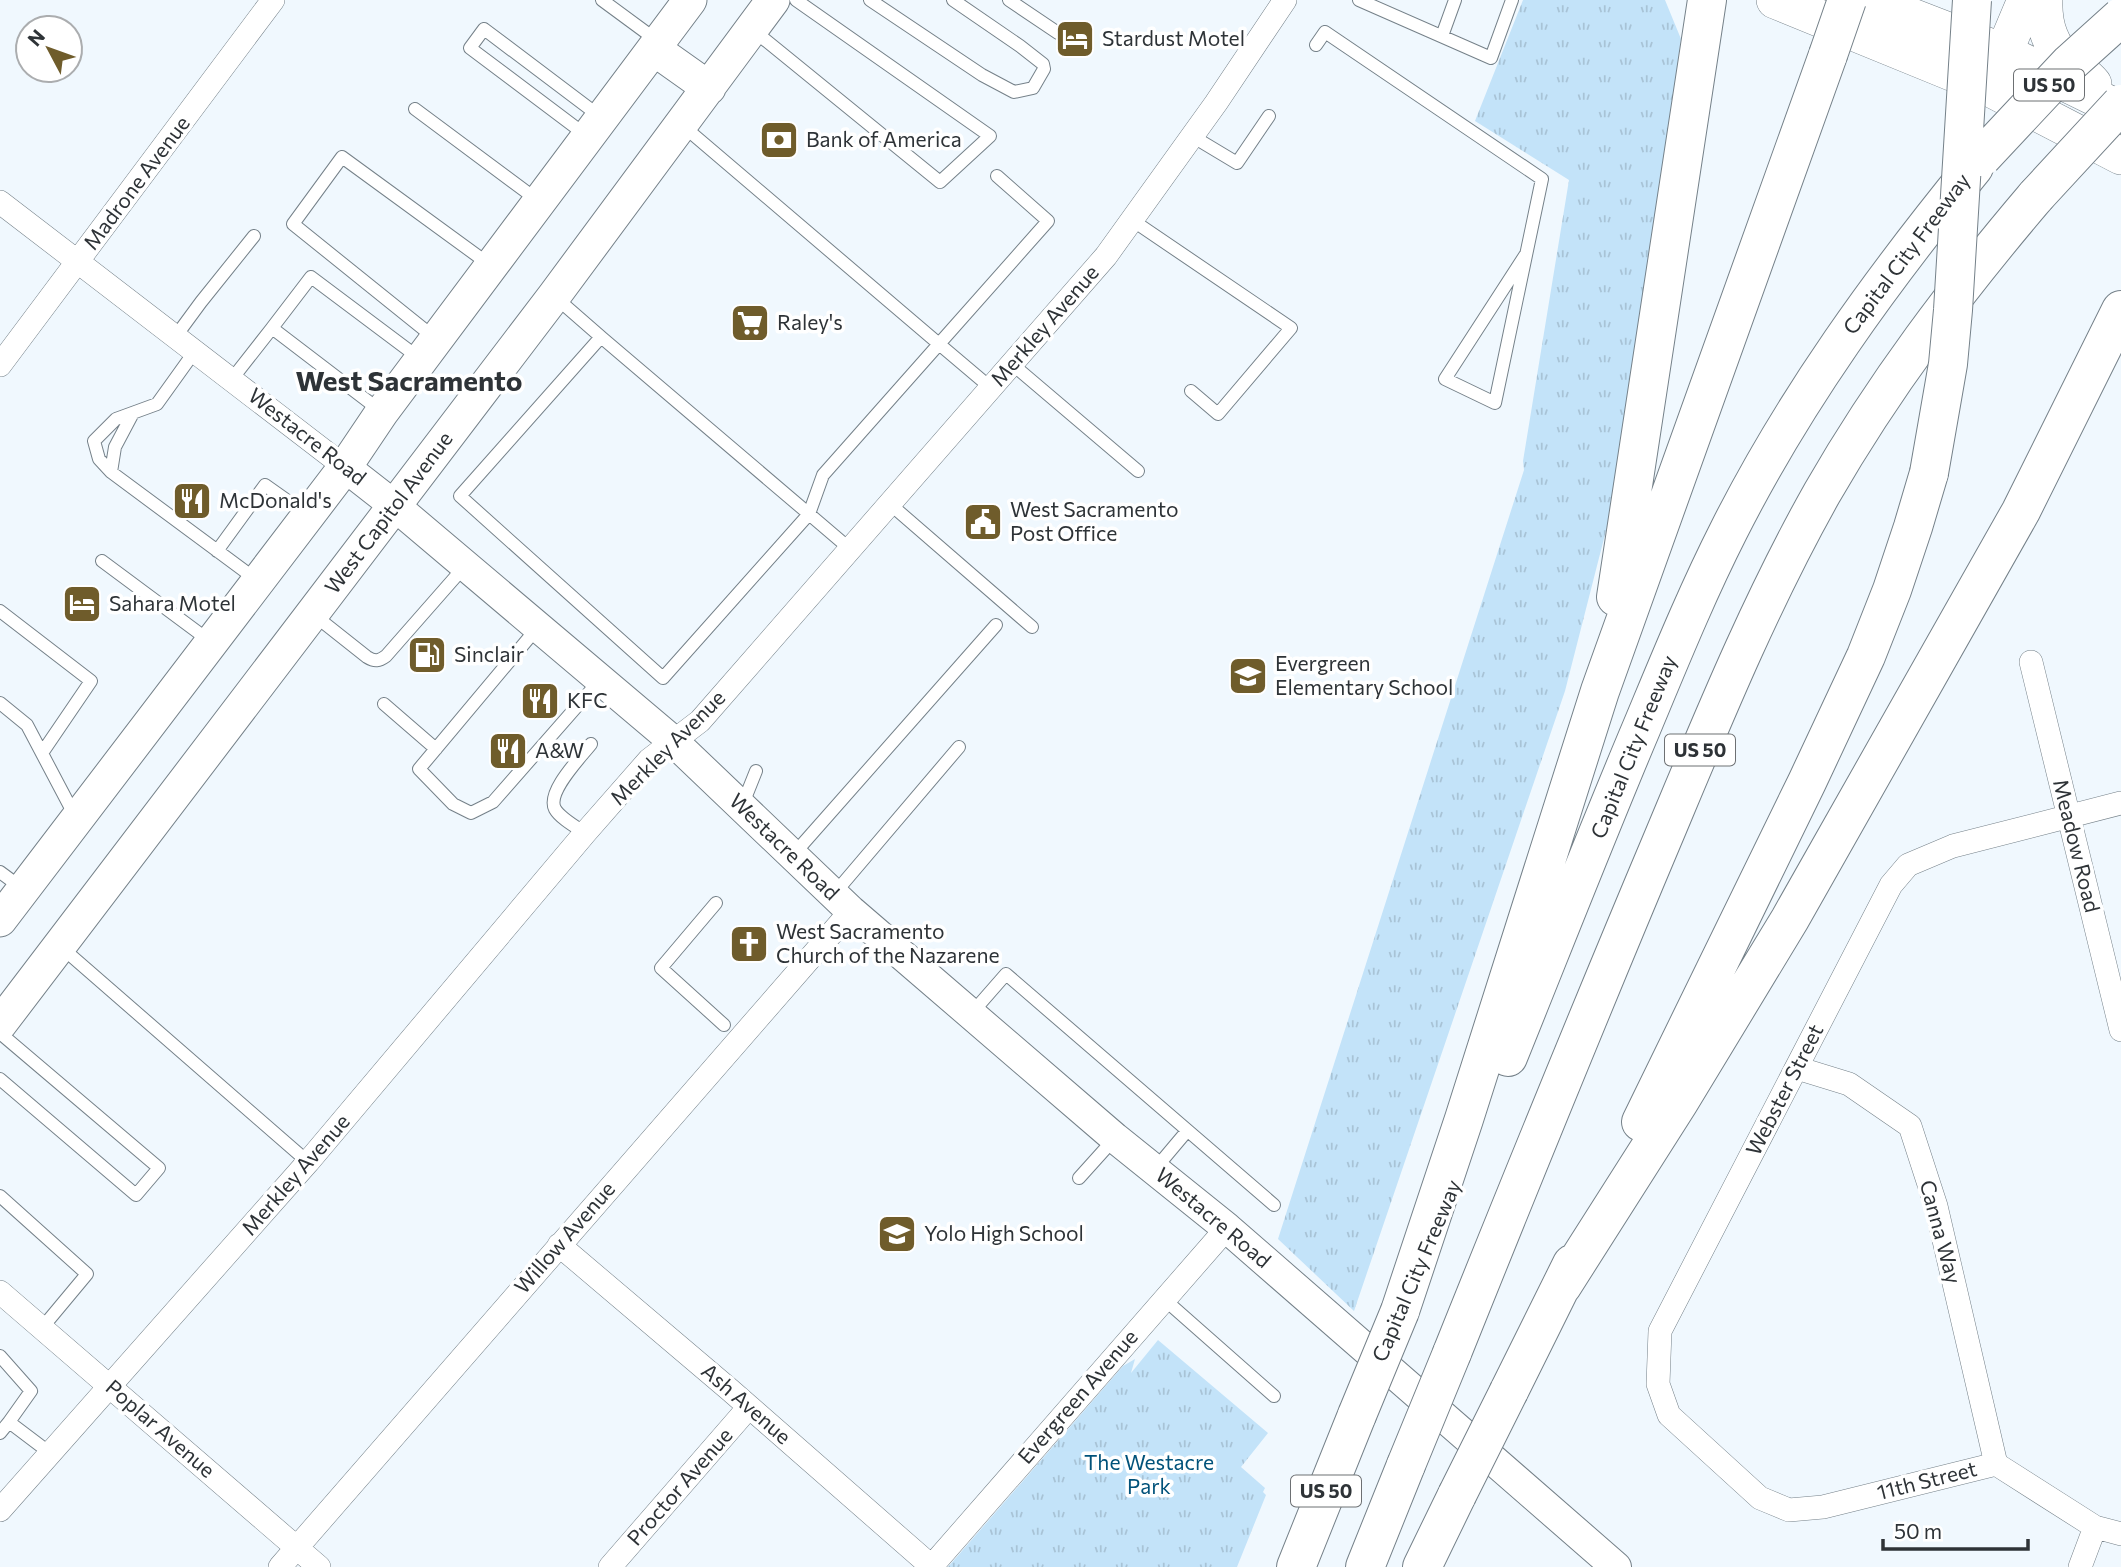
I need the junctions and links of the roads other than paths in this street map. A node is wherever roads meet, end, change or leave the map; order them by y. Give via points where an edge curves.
1 (273, 0) edge
2 (602, 0) edge
3 (690, 0) edge
4 (773, 0) edge
5 (796, 0) edge
6 (870, 0) edge
7 (953, 0) edge
8 (1009, 0) edge
9 (1285, 0) edge
10 (1359, 0) edge
11 (1455, 0) edge
12 (1512, 0) edge
13 (1707, 0) edge
14 (1775, 0) edge
15 (1847, 0) edge
16 (1868, 0) edge
17 (1972, 0) edge
18 (2026, 0) edge
19 (2044, 0) edge
20 (2121, 17) edge
21 (752, 29) junction
22 (1058, 33) dead end
23 (1442, 36) junction
24 (1316, 45) dead end
25 (657, 46) junction
26 (2005, 53) junction
27 (1988, 87) junction
28 (709, 88) junction
29 (2116, 105) edge
30 (415, 108) dead end
31 (1269, 116) dead end
32 (682, 125) junction
33 (595, 128) junction
34 (1192, 136) junction
35 (2121, 156) edge
36 (997, 176) dead end
37 (0, 202) edge
38 (540, 202) junction
39 (1132, 220) junction
40 (254, 236) dead end
41 (1526, 254) junction
42 (78, 261) junction
43 (492, 266) junction
44 (554, 296) junction
45 (2121, 310) edge
46 (272, 328) junction
47 (176, 336) junction
48 (601, 337) junction
49 (939, 344) junction
50 (429, 350) junction
51 (195, 351) junction
52 (1012, 364) junction
53 (0, 365) edge
54 (232, 379) junction
55 (991, 388) junction
56 (1191, 391) dead end
57 (382, 412) junction
58 (133, 413) junction
59 (345, 467) junction
60 (1138, 471) dead end
61 (111, 472) junction
62 (890, 504) junction
63 (395, 506) junction
64 (809, 514) junction
65 (308, 516) junction
66 (850, 549) junction
67 (217, 551) junction
68 (102, 561) dead end
69 (465, 566) junction
70 (258, 581) junction
71 (0, 611) edge
72 (312, 614) junction
73 (996, 625) dead end
74 (538, 627) junction
75 (1032, 627) dead end
76 (212, 642) junction
77 (2031, 662) dead end
78 (600, 680) junction
79 (1600, 691) junction
80 (0, 703) edge
81 (384, 704) dead end
82 (673, 741) junction
83 (591, 744) dead end
84 (959, 747) dead end
85 (436, 749) junction
86 (42, 753) junction
87 (756, 771) dead end
88 (2121, 803) edge
89 (742, 807) junction
90 (2068, 816) junction
91 (77, 819) junction
92 (585, 833) junction
93 (793, 855) junction
94 (11, 881) edge
95 (842, 902) junction
96 (716, 903) dead end
97 (0, 920) edge
98 (60, 945) junction
99 (971, 1014) junction
100 (0, 1024) edge
101 (724, 1025) dead end
102 (2121, 1030) edge
103 (0, 1033) edge
104 (1797, 1068) junction
105 (0, 1079) edge
106 (1187, 1131) junction
107 (1115, 1138) junction
108 (308, 1162) junction
109 (1154, 1170) junction
110 (1079, 1178) dead end
111 (0, 1196) edge
112 (1274, 1205) dead end
113 (1227, 1228) junction
114 (559, 1245) junction
115 (1562, 1286) junction
116 (0, 1292) edge
117 (1164, 1298) junction
118 (1400, 1311) junction
119 (43, 1328) junction
120 (0, 1356) edge
121 (109, 1385) junction
122 (1274, 1396) dead end
123 (750, 1407) junction
124 (9, 1422) junction
125 (0, 1433) edge
126 (50, 1453) junction
127 (1996, 1464) junction
128 (1760, 1498) joint
129 (0, 1510) edge
130 (2095, 1527) junction
131 (2121, 1534) edge
132 (297, 1548) junction
133 (280, 1567) edge
134 (319, 1567) edge
135 (610, 1567) edge
136 (931, 1567) edge
137 (1296, 1567) edge
138 (1365, 1567) edge
139 (1422, 1567) edge
140 (1616, 1567) edge
141 (2080, 1567) edge

1 - 42 street, Madrone Avenue
2 - 25 lane
3 - 25 main road
4 - 21 main road, West Capitol Avenue
5 - 21 lane via 990,136 940,182
6 - 7 lane via 982,75 1014,92 1032,88 1043,64
8 - 22 lane
9 - 34 street, Merkley Avenue
10 - 23 lane
11 - 23 lane
12 - 23 lane via 1491,58
13 - 79 highway
14 - 27 main road
15 - 79 highway, bridge
16 - 26 main road
17 - 115 highway, bridge via 1948,364 1929,473 1913,527 1866,656
18 - 26 main road
19 - 29 main road via 2043,15 2055,47
20 - 118 highway, Capital City Freeway / US 50, bridge via 2070,62 1982,157 1882,282 1772,450 1683,628
21 - 28 main road, West Capitol Avenue
24 - 41 lane via 1325,32 1542,179
25 - 28 main road
25 - 33 main road
26 - 27 main road
26 - 29 main road
27 - 35 main road
28 - 32 main road, West Capitol Avenue
29 - 138 highway, US 50, bridge via 2036,195 1907,358 1822,493 1773,587 1605,974
30 - 38 lane
31 - 34 lane via 1237,163
32 - 44 main road, West Capitol Avenue
32 - 49 lane
33 - 33 lane via 484,29 470,48
33 - 38 main road
34 - 39 street, Merkley Avenue
36 - 49 lane via 1048,221
37 - 42 street, Westacre Road
38 - 43 main road
39 - 52 street, Merkley Avenue
39 - 56 lane via 1291,328 1218,414
40 - 47 lane
41 - 41 lane via 1523,268 1495,403 1445,379
42 - 47 street, Westacre Road
42 - 53 street, Madrone Avenue
43 - 50 main road
43 - 50 lane via 342,157 292,224
44 - 48 lane
44 - 63 main road, West Capitol Avenue
45 - 115 highway via 2021,511 1797,907
46 - 50 lane via 311,277
46 - 54 lane
46 - 57 lane
47 - 51 street, Westacre Road
48 - 64 lane
48 - 64 lane via 460,496 663,678
49 - 55 lane
49 - 64 lane via 823,475
50 - 57 main road
51 - 54 street, Westacre Road
51 - 58 lane via 157,404
52 - 55 street, Merkley Avenue
52 - 60 lane
54 - 59 street, Westacre Road
55 - 62 street, Merkley Avenue
57 - 59 main road
58 - 61 lane via 115,447
58 - 61 lane via 116,419 94,442 99,459
59 - 63 street, Westacre Road
59 - 65 main road
61 - 67 lane
62 - 66 street, Merkley Avenue
62 - 75 lane
63 - 69 street, Westacre Road
63 - 72 main road, West Capitol Avenue
64 - 66 lane
65 - 67 lane via 265,485
65 - 70 main road
66 - 82 street, Merkley Avenue via 700,721
67 - 70 lane
68 - 76 lane
69 - 72 lane via 379,661 367,657
69 - 74 street, Westacre Road
70 - 76 main road
71 - 86 lane via 91,681
72 - 98 main road, West Capitol Avenue
73 - 93 lane
74 - 78 street, Westacre Road
74 - 85 lane
76 - 91 main road
77 - 90 street, Meadow Road
78 - 82 street, Westacre Road
78 - 85 lane via 493,802 471,813 453,804 419,769
79 - 118 highway
80 - 86 lane via 27,725
81 - 85 lane
82 - 89 street, Westacre Road
82 - 92 street, Merkley Avenue via 649,760
83 - 92 lane via 555,792 554,803 556,810
84 - 95 lane
86 - 91 lane
87 - 89 lane
88 - 90 street, Webster Street
89 - 93 street, Westacre Road
90 - 102 street, Meadow Road
90 - 104 street, Webster Street via 1953,846 1908,865 1891,885
91 - 94 main road
92 - 108 street, Merkley Avenue
93 - 95 street, Westacre Road
94 - 97 main road
95 - 99 street, Westacre Road
95 - 114 street, Willow Avenue
96 - 101 lane via 660,968
98 - 100 main road, West Capitol Avenue
98 - 108 lane
99 - 106 lane via 1006,974
99 - 107 street, Westacre Road
103 - 105 lane via 159,1168 136,1195
104 - 127 street, Canna Way via 1849,1084 1910,1126 1936,1206
104 - 128 street, Webster Street via 1660,1331 1658,1384 1669,1415
106 - 109 lane
106 - 112 lane
107 - 109 street, Westacre Road
107 - 110 lane
108 - 121 street, Merkley Avenue
109 - 113 street, Westacre Road
111 - 119 lane via 87,1274
113 - 117 street, Evergreen Avenue
113 - 140 street, Westacre Road
114 - 123 street, Ash Avenue
114 - 132 street, Willow Avenue
115 - 139 highway, bridge
116 - 119 street, Poplar Avenue
117 - 122 lane
117 - 136 street, Evergreen Avenue
118 - 137 highway, Capital City Freeway / US 50, bridge
119 - 121 street, Poplar Avenue
120 - 124 lane via 31,1391
121 - 126 street, Merkley Avenue
121 - 132 street, Poplar Avenue
123 - 135 street, Proctor Avenue
123 - 136 street, Ash Avenue
124 - 125 lane
124 - 126 lane
126 - 129 street, Merkley Avenue
127 - 128 street, 11th Street via 1823,1507 1789,1510
127 - 130 street, 11th Street
130 - 131 street, 11th Street
130 - 141 street
132 - 133 street, Willow Avenue
132 - 134 street, Poplar Avenue

